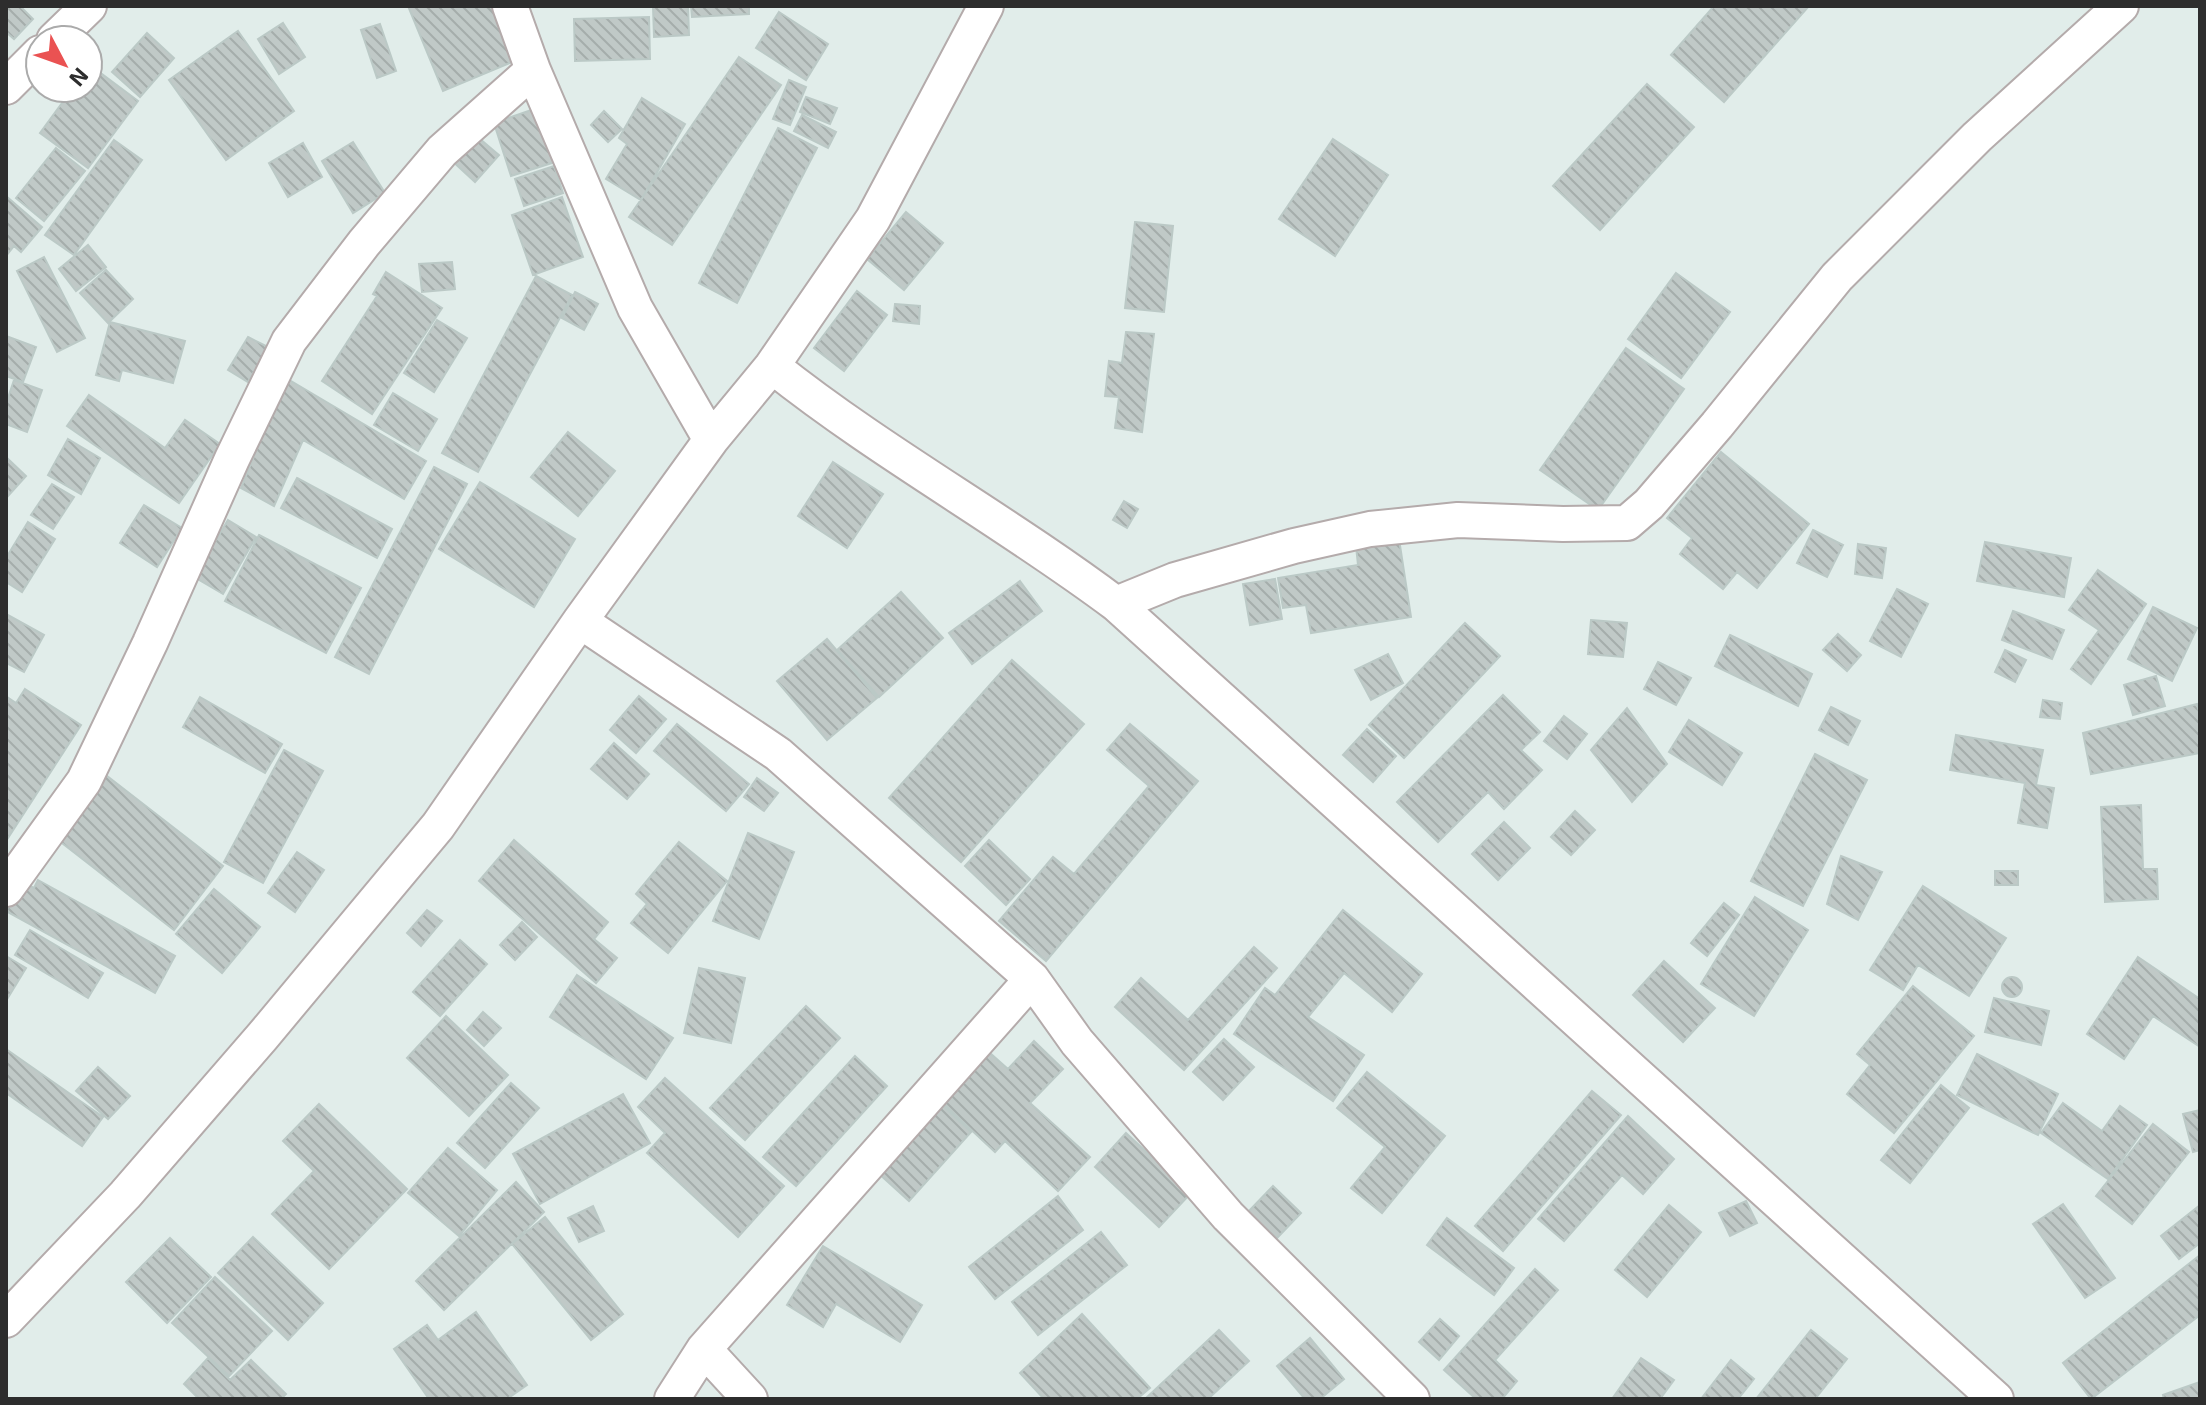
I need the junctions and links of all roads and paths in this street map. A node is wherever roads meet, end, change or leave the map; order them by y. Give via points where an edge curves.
1 (89, 6) edge
2 (510, 6) edge
3 (986, 6) edge
4 (2121, 6) edge
5 (70, 24) edge
6 (24, 69) edge
7 (533, 70) junction
8 (6, 87) edge
9 (772, 366) junction
10 (711, 440) junction
11 (1116, 604) junction
12 (580, 621) junction
13 (6, 889) edge
14 (1032, 979) junction
15 (6, 1320) edge
16 (704, 1349) junction
17 (672, 1399) edge
18 (750, 1399) edge
19 (1412, 1399) edge
20 (1996, 1399) edge

1 - 5 street
2 - 7 street
3 - 9 street via 873,219
4 - 11 street via 1977,137 1837,277 1708,437 1627,523 1458,520 1370,529 1175,580
6 - 8 street
7 - 10 street via 635,308
7 - 13 street via 442,151 289,341 84,781
9 - 10 street
9 - 11 street via 829,412 1056,559
10 - 12 street
11 - 20 street
12 - 14 street via 778,754
12 - 15 street via 438,826 144,1172
14 - 16 street
14 - 19 street via 1077,1042 1228,1216
16 - 17 street
16 - 18 street

